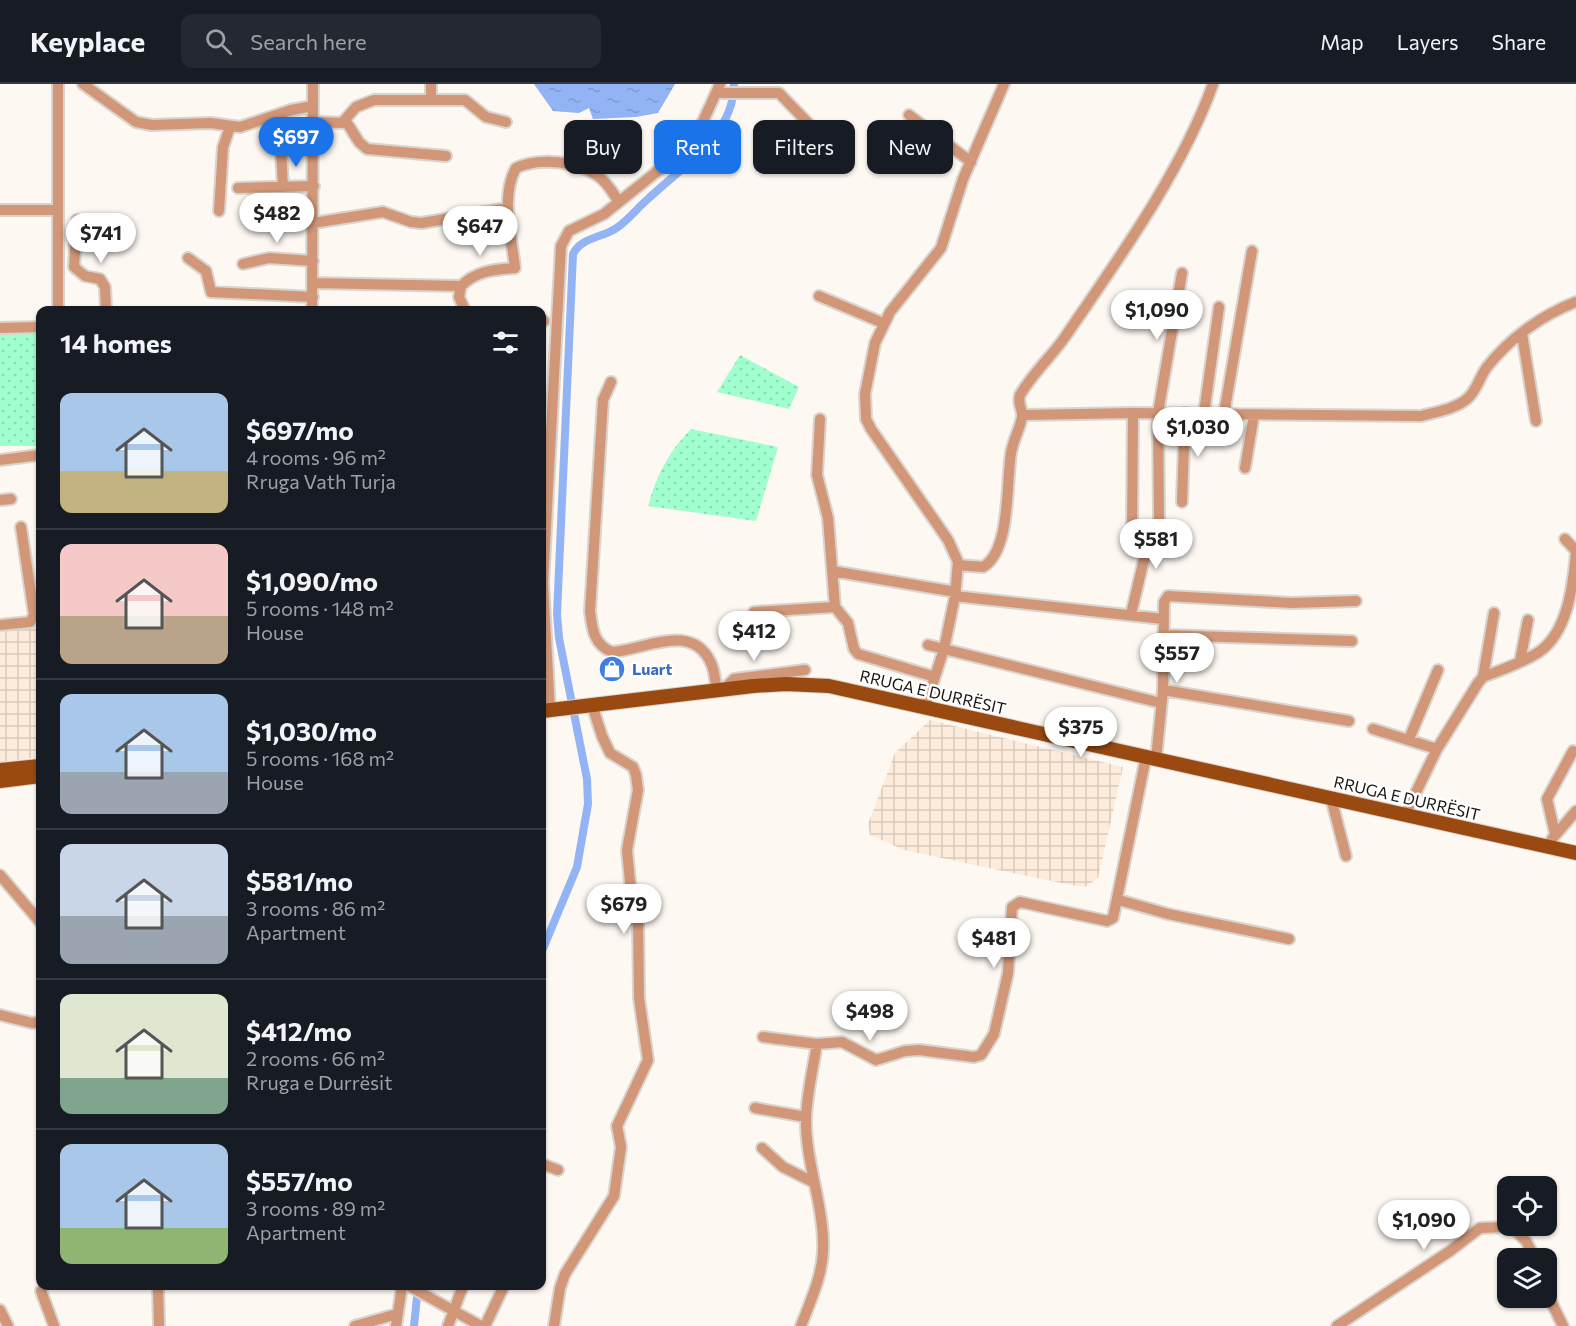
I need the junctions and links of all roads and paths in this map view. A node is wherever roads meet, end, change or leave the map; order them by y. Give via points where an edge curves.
1 (58, 84) edge
2 (83, 84) edge
3 (313, 84) edge
4 (431, 84) edge
5 (1004, 84) edge
6 (1213, 84) edge
7 (718, 88) edge
8 (431, 100) junction
9 (313, 106) junction
10 (909, 115) dead end
11 (805, 120) edge
12 (314, 122) junction
13 (506, 122) dead end
14 (342, 123) junction
15 (230, 127) junction
16 (281, 151) dead end
17 (446, 156) dead end
18 (971, 162) junction
19 (314, 186) junction
20 (283, 187) junction
21 (238, 188) dead end
22 (619, 202) junction
23 (508, 208) junction
24 (0, 210) edge
25 (58, 210) junction
26 (219, 211) dead end
27 (77, 220) dead end
28 (313, 223) junction
29 (1252, 251) dead end
30 (188, 258) dead end
31 (313, 261) junction
32 (243, 264) dead end
33 (1182, 273) dead end
34 (312, 283) junction
35 (461, 286) junction
36 (819, 296) dead end
37 (313, 297) junction
38 (1576, 302) edge
39 (58, 306) edge
40 (106, 306) edge
41 (312, 306) edge
42 (463, 306) edge
43 (1218, 307) dead end
44 (883, 323) junction
45 (36, 327) edge
46 (0, 328) edge
47 (1521, 334) junction
48 (610, 382) dead end
49 (1133, 413) junction
50 (1158, 413) junction
51 (1185, 413) junction
52 (1204, 413) junction
53 (1224, 414) junction
54 (1254, 414) junction
55 (1023, 415) junction
56 (820, 419) dead end
57 (1536, 421) dead end
58 (36, 455) edge
59 (0, 460) edge
60 (546, 462) edge
61 (1245, 468) dead end
62 (1182, 502) dead end
63 (1159, 519) dead end
64 (21, 527) dead end
65 (1565, 539) dead end
66 (1576, 552) edge
67 (958, 565) junction
68 (832, 571) junction
69 (955, 594) junction
70 (1356, 601) dead end
71 (835, 607) junction
72 (754, 612) dead end
73 (1494, 613) dead end
74 (1131, 614) junction
75 (1163, 619) junction
76 (1528, 620) dead end
77 (0, 625) edge
78 (1163, 635) junction
79 (546, 637) edge
80 (1352, 640) dead end
81 (928, 645) dead end
82 (944, 649) junction
83 (1520, 661) junction
84 (805, 670) dead end
85 (1438, 670) dead end
86 (935, 677) junction
87 (1483, 677) junction
88 (720, 690) junction
89 (1163, 690) junction
90 (1161, 703) junction
91 (590, 705) junction
92 (925, 707) junction
93 (550, 710) edge
94 (1349, 721) dead end
95 (1373, 729) dead end
96 (1409, 739) junction
97 (1437, 749) junction
98 (1573, 751) dead end
99 (1151, 758) junction
100 (36, 766) edge
101 (0, 770) edge
102 (36, 776) edge
103 (0, 781) edge
104 (1331, 798) junction
105 (1576, 811) edge
106 (1405, 815) junction
107 (1555, 834) junction
108 (1547, 846) junction
109 (1574, 850) edge
110 (1346, 856) dead end
111 (0, 875) edge
112 (1119, 900) junction
113 (36, 917) edge
114 (1289, 939) dead end
115 (0, 1015) edge
116 (36, 1022) edge
117 (763, 1037) dead end
118 (816, 1044) junction
119 (755, 1108) dead end
120 (806, 1117) junction
121 (762, 1148) dead end
122 (546, 1166) edge
123 (558, 1170) dead end
124 (812, 1181) junction
125 (1530, 1248) edge
126 (158, 1290) edge
127 (401, 1290) edge
128 (416, 1290) edge
129 (461, 1290) edge
130 (502, 1290) edge
131 (41, 1292) dead end
132 (1554, 1308) edge
133 (0, 1310) edge
134 (452, 1311) junction
135 (397, 1314) junction
136 (8, 1326) edge
137 (54, 1326) edge
138 (159, 1326) edge
139 (355, 1326) edge
140 (396, 1326) edge
141 (448, 1326) edge
142 (483, 1326) edge
143 (554, 1326) edge
144 (801, 1326) edge
145 (1337, 1326) edge
146 (1563, 1326) edge

1 - 25 street
2 - 15 street via 136,122
3 - 9 street
4 - 8 street
5 - 18 street
6 - 55 street via 1190,137 1145,214 1078,318 1020,395
7 - 11 street via 778,93
7 - 22 street via 693,140
8 - 13 street via 465,100 486,117
8 - 14 street via 369,100 356,107
9 - 12 street
9 - 15 street
10 - 18 street
12 - 14 street
12 - 19 street
14 - 17 street via 347,123 367,149
15 - 26 street via 223,147
16 - 20 street
18 - 44 street via 940,248
19 - 20 street
19 - 28 street
20 - 21 street
22 - 23 street via 608,185 590,171 534,162 516,168
22 - 60 street via 569,231 561,246
23 - 28 street via 422,223 382,212
23 - 35 street via 515,268 484,271
24 - 25 street
25 - 39 street
27 - 40 street via 74,267 85,276 100,279
28 - 31 street
29 - 53 street
30 - 37 street via 206,271 211,292
31 - 32 street via 269,258
31 - 34 street
33 - 50 street
34 - 35 street
34 - 37 street
35 - 42 street via 459,297
36 - 44 street
37 - 41 street
38 - 47 street via 1542,318
43 - 52 street
44 - 67 street via 868,371 866,419 948,540
45 - 46 street
47 - 54 street via 1488,366 1468,398 1421,417
47 - 57 street
48 - 88 street via 603,400 590,612 593,632 599,645 612,652 679,639 693,643 712,663
49 - 50 street
49 - 55 street
49 - 74 street via 1132,531 1143,546 1144,555
50 - 51 street
50 - 63 street
51 - 52 street
51 - 62 street
52 - 53 street
53 - 54 street
54 - 61 street
55 - 67 street via 1012,449 997,554 983,567
56 - 68 street via 816,468 828,518
58 - 59 street
64 - 77 street via 34,615 30,622
65 - 66 street
66 - 83 street via 1576,569 1558,629 1539,652
67 - 69 street
68 - 69 street
68 - 71 street
69 - 74 street
69 - 82 street
70 - 75 street via 1283,603 1171,595 1164,602
71 - 72 street
71 - 86 street via 848,623 858,654
73 - 87 street
74 - 75 street
75 - 78 street
76 - 83 street
78 - 80 street
78 - 89 street
79 - 93 street
81 - 82 street
82 - 86 street
82 - 90 street
83 - 87 street
84 - 88 street via 734,679
85 - 96 street
86 - 92 street
87 - 97 street
88 - 91 main road, RRUGA E DURRËSIT
88 - 92 main road, RRUGA E DURRËSIT via 808,684
89 - 90 street
89 - 94 street
90 - 99 street
91 - 93 main road, RRUGA E DURRËSIT
91 - 143 street via 610,753 633,767 636,775 638,790 627,850 639,915 639,998 648,1060 617,1126 621,1147 614,1196 565,1274
92 - 99 main road, RRUGA E DURRËSIT
95 - 96 street
96 - 97 street
97 - 106 street
98 - 107 street via 1547,799
99 - 104 main road, RRUGA E DURRËSIT
99 - 112 street
100 - 101 main road
102 - 103 main road
104 - 106 main road, RRUGA E DURRËSIT
104 - 110 street
105 - 107 street
106 - 108 main road, RRUGA E DURRËSIT
107 - 108 street
108 - 109 main road, RRUGA E DURRËSIT
111 - 113 street
112 - 114 street
112 - 118 street via 1113,918 1107,921 1020,902 1012,907 1008,973 994,1034 981,1055 919,1050 876,1060 842,1042
115 - 116 street
117 - 118 street
118 - 120 street
119 - 120 street
120 - 124 street
121 - 124 street via 783,1167
122 - 123 street
124 - 144 street via 823,1250 818,1281
125 - 145 street via 1517,1232 1506,1227 1479,1228
126 - 138 street
127 - 135 street
128 - 134 street
129 - 134 street
130 - 142 street
131 - 137 street
132 - 146 street
133 - 136 street
134 - 141 street
134 - 142 street
135 - 139 street
135 - 140 street

